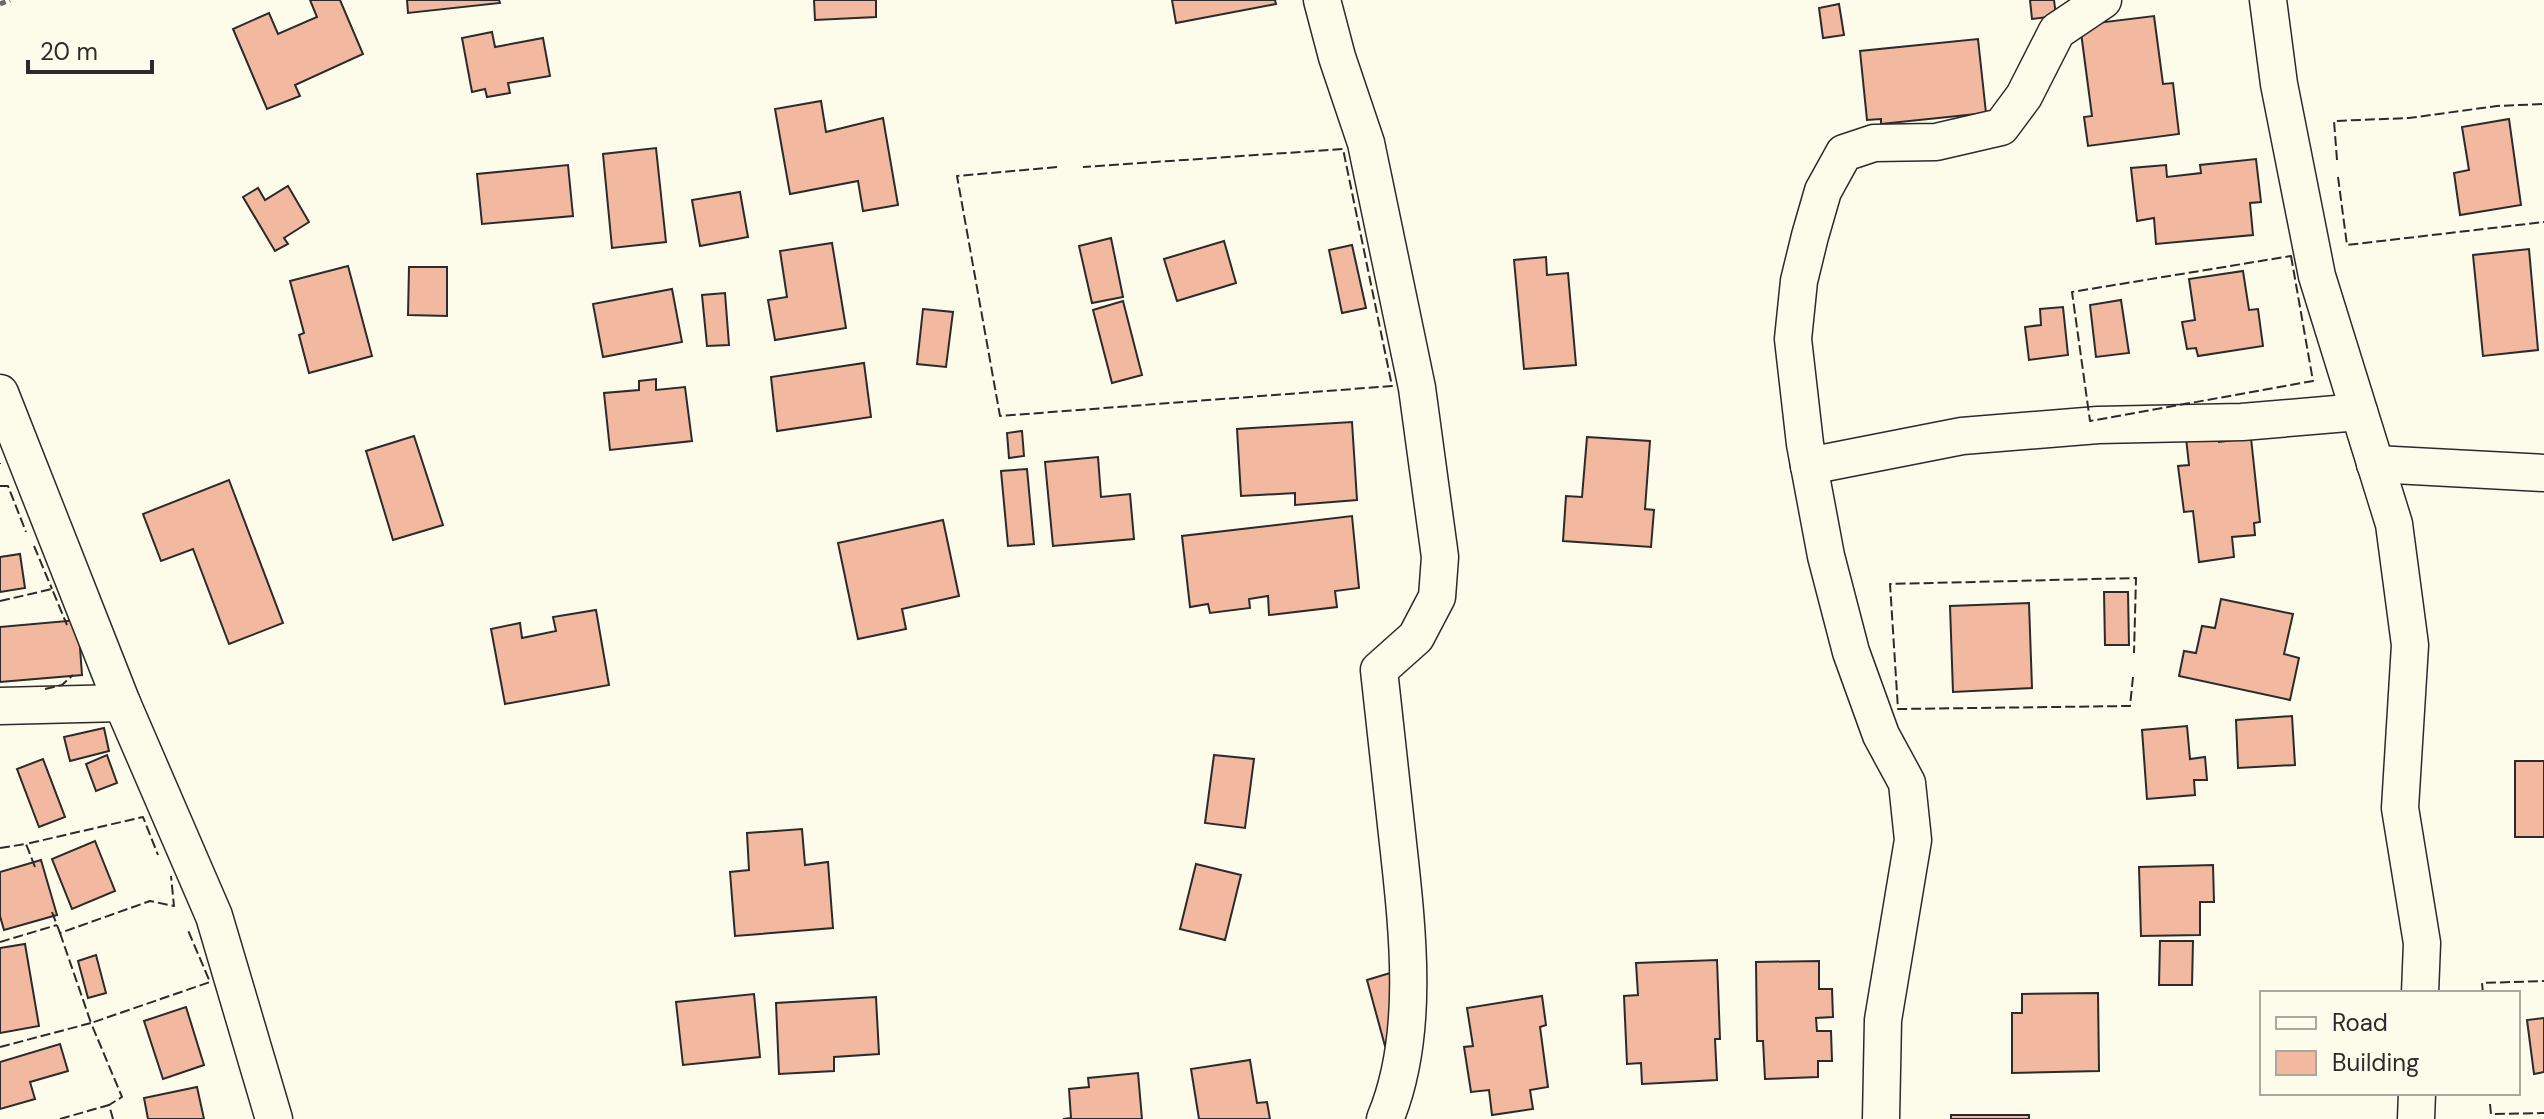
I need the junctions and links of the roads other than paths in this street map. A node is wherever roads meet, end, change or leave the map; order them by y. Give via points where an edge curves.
1 (1322, 0) edge
2 (2103, 0) edge
3 (2268, 0) edge
4 (0, 393) edge
5 (2359, 412) junction
6 (2375, 464) junction
7 (1809, 466) junction
8 (2544, 473) edge
9 (122, 703) junction
10 (0, 706) edge
11 (2420, 991) edge
12 (2417, 1095) edge
13 (274, 1119) edge
14 (1385, 1119) edge
15 (1881, 1119) edge
16 (2416, 1119) edge

1 - 14 street via 1366,143 1417,388 1440,557 1437,597 1416,637 1379,670 1405,906 1408,1030 1401,1077
2 - 7 street via 2057,31 2024,96 2001,127 1936,142 1874,143 1844,153 1823,191 1799,281 1793,339
3 - 5 street via 2317,276
4 - 9 street
5 - 6 street
5 - 7 street via 1962,436
6 - 8 street
6 - 11 street via 2394,524 2410,645 2400,808 2422,943
7 - 15 street via 1851,652 1881,735 1907,783 1913,840 1883,1020
9 - 10 street
9 - 13 street via 214,916
12 - 16 street

